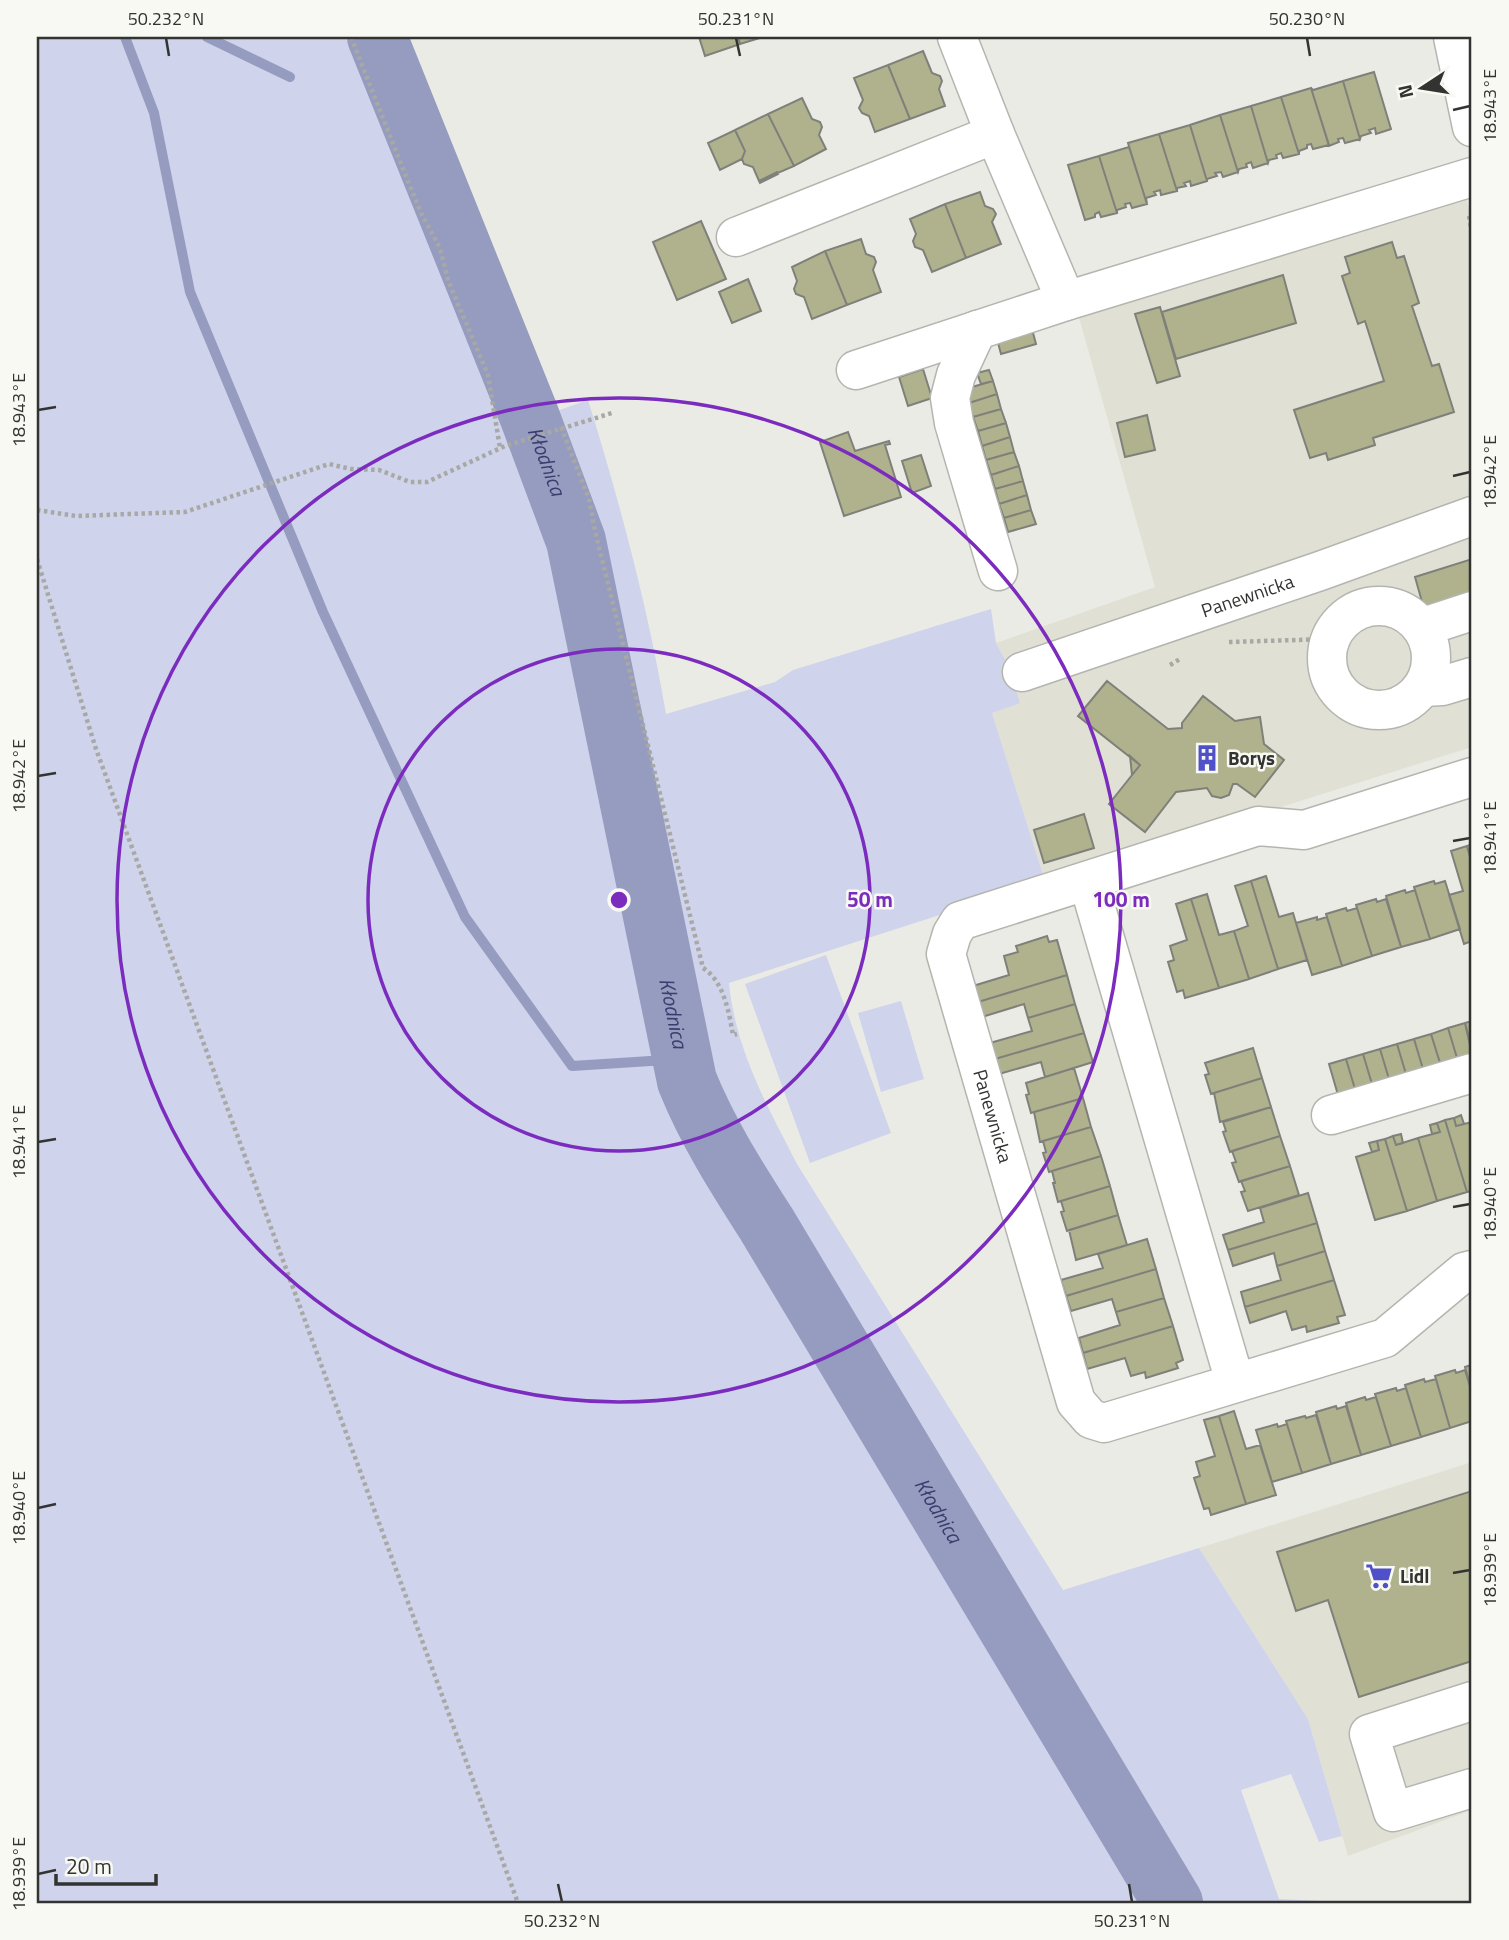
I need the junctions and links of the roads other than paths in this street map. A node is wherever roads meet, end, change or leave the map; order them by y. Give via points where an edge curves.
1 (957, 37) edge
2 (1452, 37) edge
3 (1472, 127) edge
4 (995, 134) junction
5 (1472, 177) edge
6 (736, 237) dead end
7 (1066, 301) junction
8 (977, 330) junction
9 (856, 370) dead end
10 (1472, 516) edge
11 (998, 571) dead end
12 (1320, 571) junction
13 (1472, 611) edge
14 (1423, 627) junction
15 (1336, 629) junction
16 (1022, 672) dead end
17 (1472, 677) edge
18 (1424, 687) junction
19 (1472, 777) edge
20 (1088, 881) junction
21 (1472, 1073) edge
22 (1331, 1115) dead end
23 (1472, 1270) edge
24 (1235, 1382) junction
25 (1472, 1701) edge
26 (1472, 1788) edge

1 - 4 street
2 - 3 street
4 - 6 street
4 - 7 street
5 - 7 street
7 - 8 street
8 - 9 street
8 - 11 street via 950,398
10 - 12 street, Panewnicka
12 - 15 street
12 - 16 street, Panewnicka
13 - 14 street
14 - 15 street via 1407,613 1376,605
14 - 18 street via 1431,646 1432,669
15 - 18 street via 1326,655 1328,669 1337,689 1350,702 1368,710 1389,710 1410,701
17 - 18 street via 1442,687
19 - 20 street, Panewnicka via 1304,830 1258,826
20 - 24 street
20 - 24 street, Panewnicka via 960,921 946,954 1076,1402 1091,1419 1104,1423
21 - 22 street
23 - 24 street, Panewnicka via 1385,1338
25 - 26 street via 1369,1734 1393,1812

